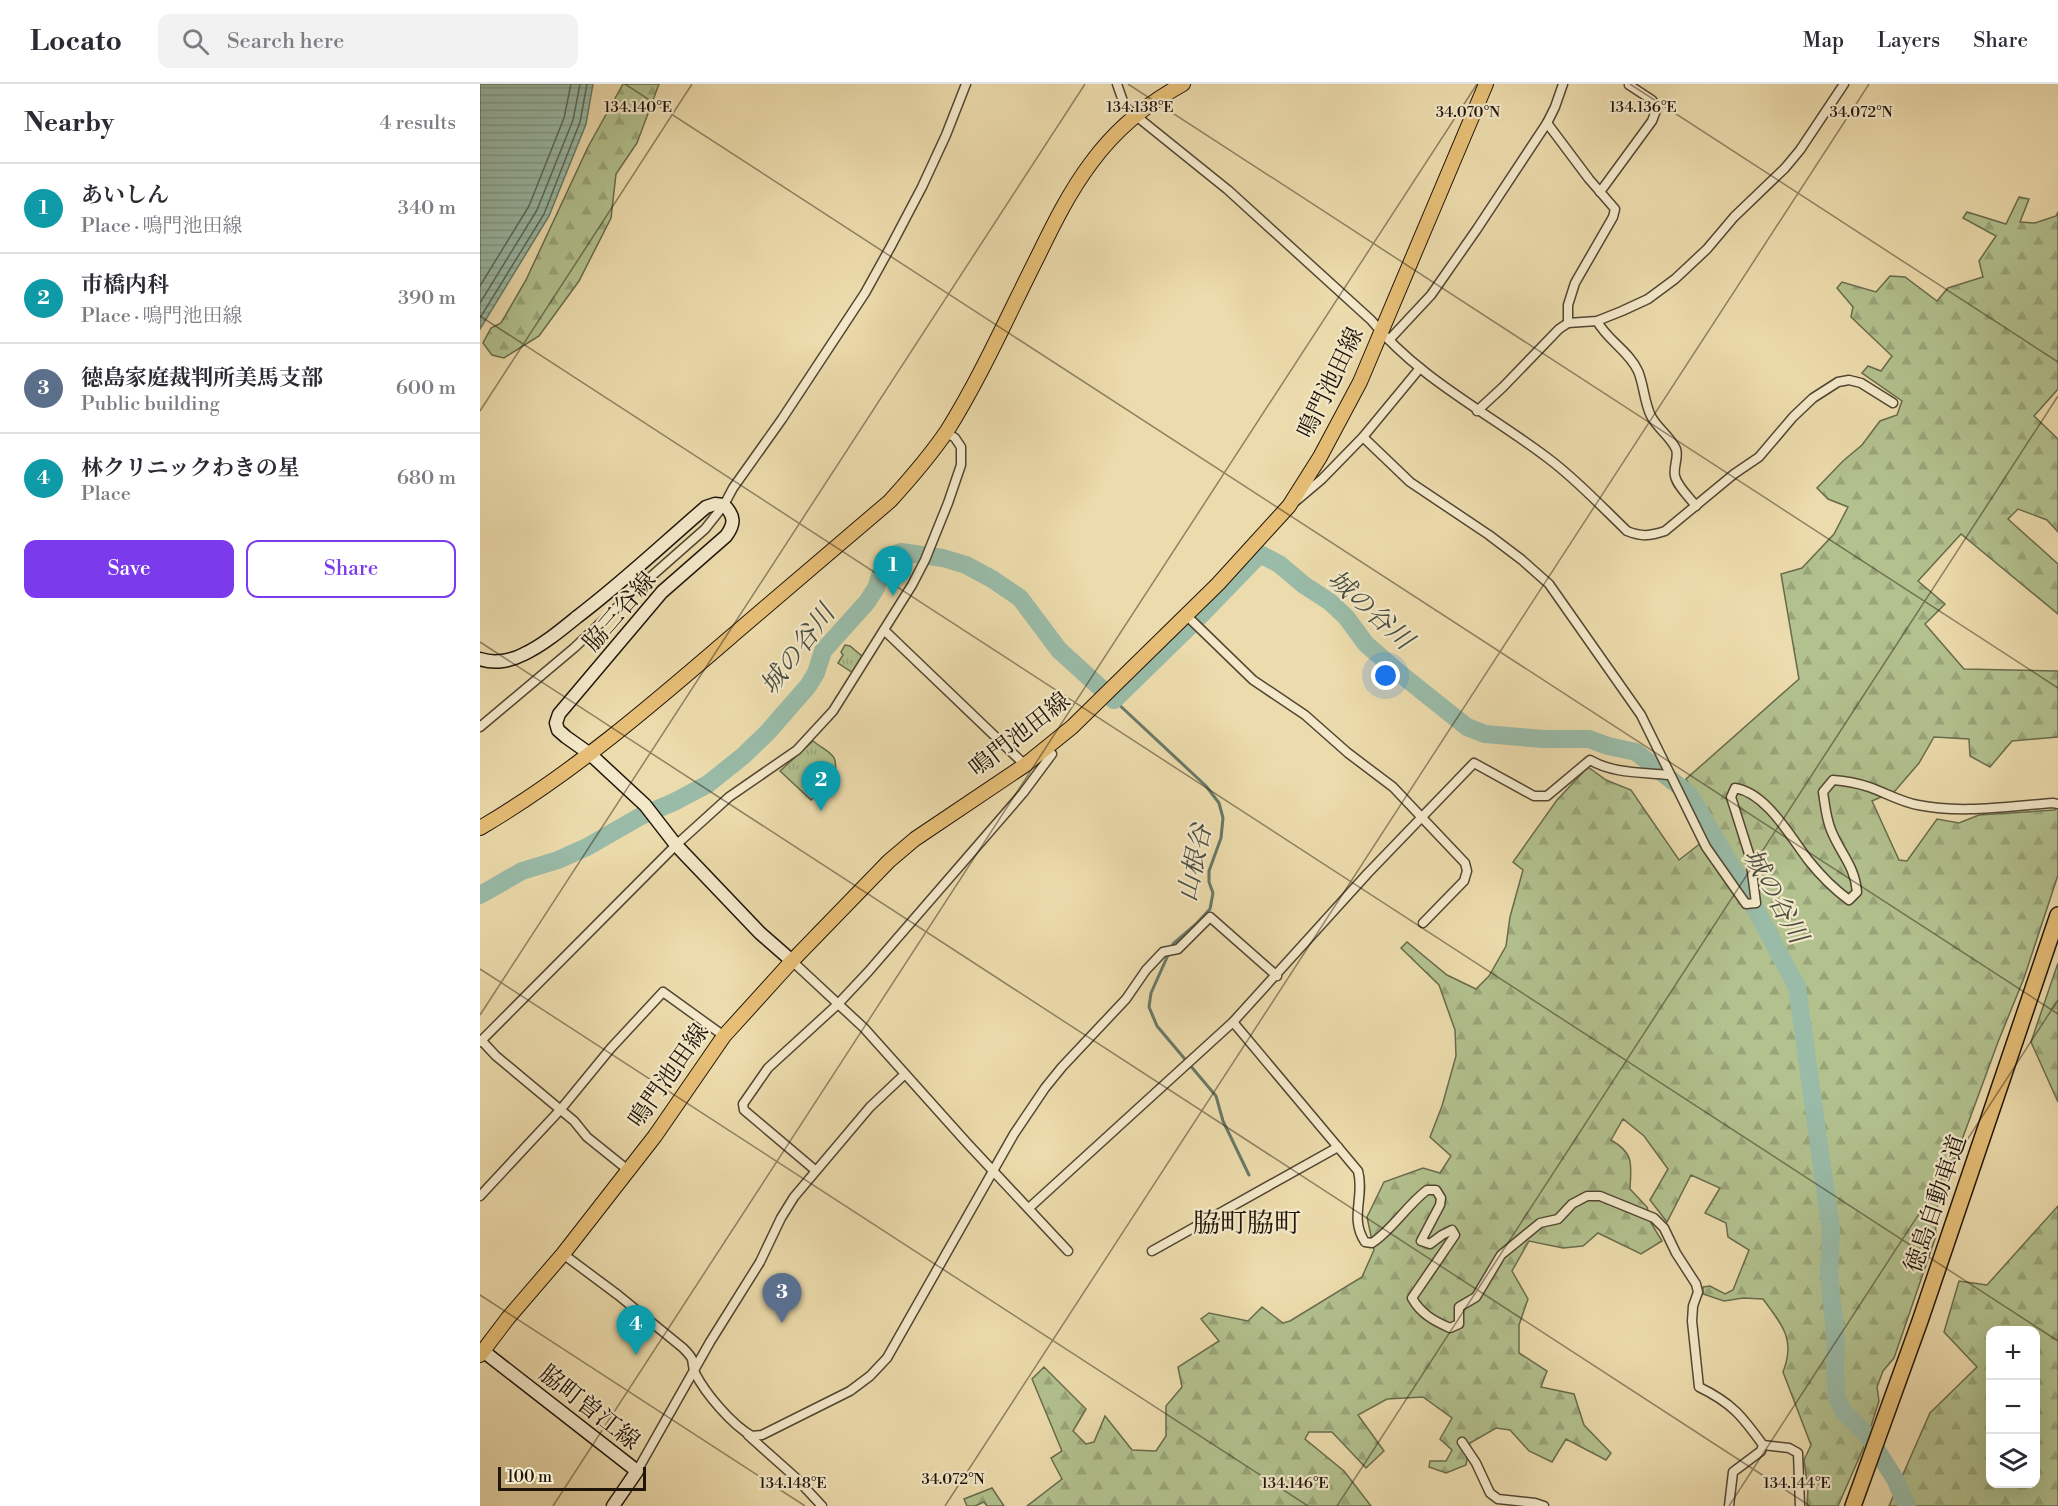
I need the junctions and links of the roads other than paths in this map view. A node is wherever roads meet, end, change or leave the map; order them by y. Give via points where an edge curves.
1 (966, 84) edge
2 (1117, 84) edge
3 (1183, 84) edge
4 (1486, 84) edge
5 (1563, 84) edge
6 (1844, 84) edge
7 (1629, 85) edge
8 (1136, 116) junction
9 (1547, 123) junction
10 (1600, 192) junction
11 (1598, 321) junction
12 (1568, 323) junction
13 (1384, 336) junction
14 (1420, 368) junction
15 (1893, 403) dead end
16 (1477, 411) junction
17 (946, 432) junction
18 (1363, 437) junction
19 (724, 505) junction
20 (1289, 506) junction
21 (1696, 506) junction
22 (1186, 615) junction
23 (884, 630) junction
24 (480, 659) edge
25 (480, 727) edge
26 (1046, 749) junction
27 (590, 754) junction
28 (1025, 765) junction
29 (1669, 775) junction
30 (2055, 804) edge
31 (1421, 817) junction
32 (480, 828) edge
33 (676, 845) junction
34 (2058, 915) edge
35 (1423, 923) dead end
36 (792, 961) junction
37 (1277, 976) junction
38 (838, 1004) junction
39 (1233, 1022) junction
40 (724, 1036) junction
41 (481, 1041) edge
42 (904, 1074) junction
43 (561, 1109) junction
44 (1338, 1147) junction
45 (628, 1170) junction
46 (815, 1170) junction
47 (993, 1170) junction
48 (480, 1196) edge
49 (1029, 1208) junction
50 (1068, 1251) dead end
51 (1152, 1251) dead end
52 (563, 1254) junction
53 (482, 1353) edge
54 (694, 1371) junction
55 (746, 1433) junction
56 (1462, 1442) dead end
57 (1763, 1445) junction
58 (637, 1471) junction
59 (613, 1506) edge
60 (822, 1506) edge
61 (1544, 1506) edge
62 (1729, 1506) edge
63 (1800, 1506) edge
64 (1853, 1506) edge

1 - 19 street via 932,166 865,293
2 - 8 street via 1125,107
3 - 8 main road
4 - 13 main road, 鳴門池田線
5 - 9 street
6 - 11 street via 1800,150 1707,249 1648,299
7 - 10 street via 1652,100 1657,108 1652,121
8 - 13 street via 1228,190
8 - 17 main road via 1092,161 1074,188
9 - 10 street
9 - 13 street via 1431,295
10 - 12 street via 1616,209 1575,283 1568,305
11 - 12 street
11 - 21 street via 1638,371 1652,419 1675,447 1675,478
12 - 16 street
13 - 14 street
13 - 20 main road, 鳴門池田線 via 1343,416
14 - 16 street
14 - 18 street
15 - 21 street via 1861,383 1838,382 1813,398 1759,457
16 - 21 street via 1548,457 1628,531 1640,537 1665,531
17 - 23 street via 961,447 961,465 925,560
17 - 27 main road via 890,501
18 - 20 street
18 - 29 street via 1410,482 1489,535 1549,584 1641,715
19 - 24 main road, 脇三谷線 via 706,507 606,595 525,654 509,660
19 - 25 street via 705,529
19 - 27 main road, 脇三谷線 via 733,518 726,536 662,592 560,714 558,730
20 - 22 main road, 鳴門池田線
22 - 26 main road, 鳴門池田線
22 - 31 street via 1253,680 1305,715 1393,787
23 - 28 street
23 - 33 street via 833,711 813,735 729,797
26 - 28 main road, 鳴門池田線
26 - 38 street via 1052,754 1023,793
27 - 32 main road via 548,786
27 - 33 main road, 脇三谷線 via 645,805
28 - 36 main road, 鳴門池田線 via 897,854
29 - 30 street via 1706,847 1746,904 1756,903 1750,857 1731,797 1735,788 1769,807 1810,863 1849,900 1857,892 1856,878 1831,830 1823,792 1833,780 1869,787 1919,806 1968,809
29 - 31 street via 1621,772 1590,760 1547,796 1534,796 1474,763
31 - 35 street via 1465,863 1467,871 1464,881
31 - 37 street
33 - 36 main road, 脇三谷線
33 - 41 street
34 - 64 highway, 徳島自動車道
36 - 38 street
36 - 40 main road, 鳴門池田線
37 - 39 street
37 - 47 street via 1210,917 1178,949 1162,952 1126,999 1062,1067
38 - 42 street
38 - 46 street via 768,1068 743,1104 744,1110
39 - 44 street
39 - 49 street
40 - 43 street via 663,992
40 - 45 main road, 鳴門池田線
41 - 43 street
42 - 46 street
42 - 47 street
43 - 45 street via 587,1137
43 - 48 street
44 - 51 street
44 - 57 street via 1358,1172 1361,1184 1356,1221 1365,1242 1372,1243 1381,1237 1427,1190 1436,1190 1441,1198 1421,1241 1430,1244 1452,1230 1455,1235 1412,1298 1424,1314 1450,1328 1459,1324 1459,1307 1476,1297 1502,1255 1540,1223 1558,1219 1572,1204 1587,1196 1600,1196 1654,1218 1664,1227 1696,1284 1692,1321 1699,1388 1734,1408
45 - 52 main road, 鳴門池田線
46 - 54 street via 781,1218 760,1262
47 - 49 street
47 - 55 street via 887,1358 850,1391 762,1435
49 - 50 street
52 - 53 main road, 鳴門池田線
52 - 54 street via 683,1348 692,1359
53 - 58 main road, 脇町曽江線
54 - 55 street via 710,1395
54 - 58 street
55 - 60 street
56 - 61 street via 1490,1493 1498,1499
57 - 62 street via 1761,1451 1733,1472
57 - 63 street via 1798,1452
58 - 59 main road, 脇町曽江線

